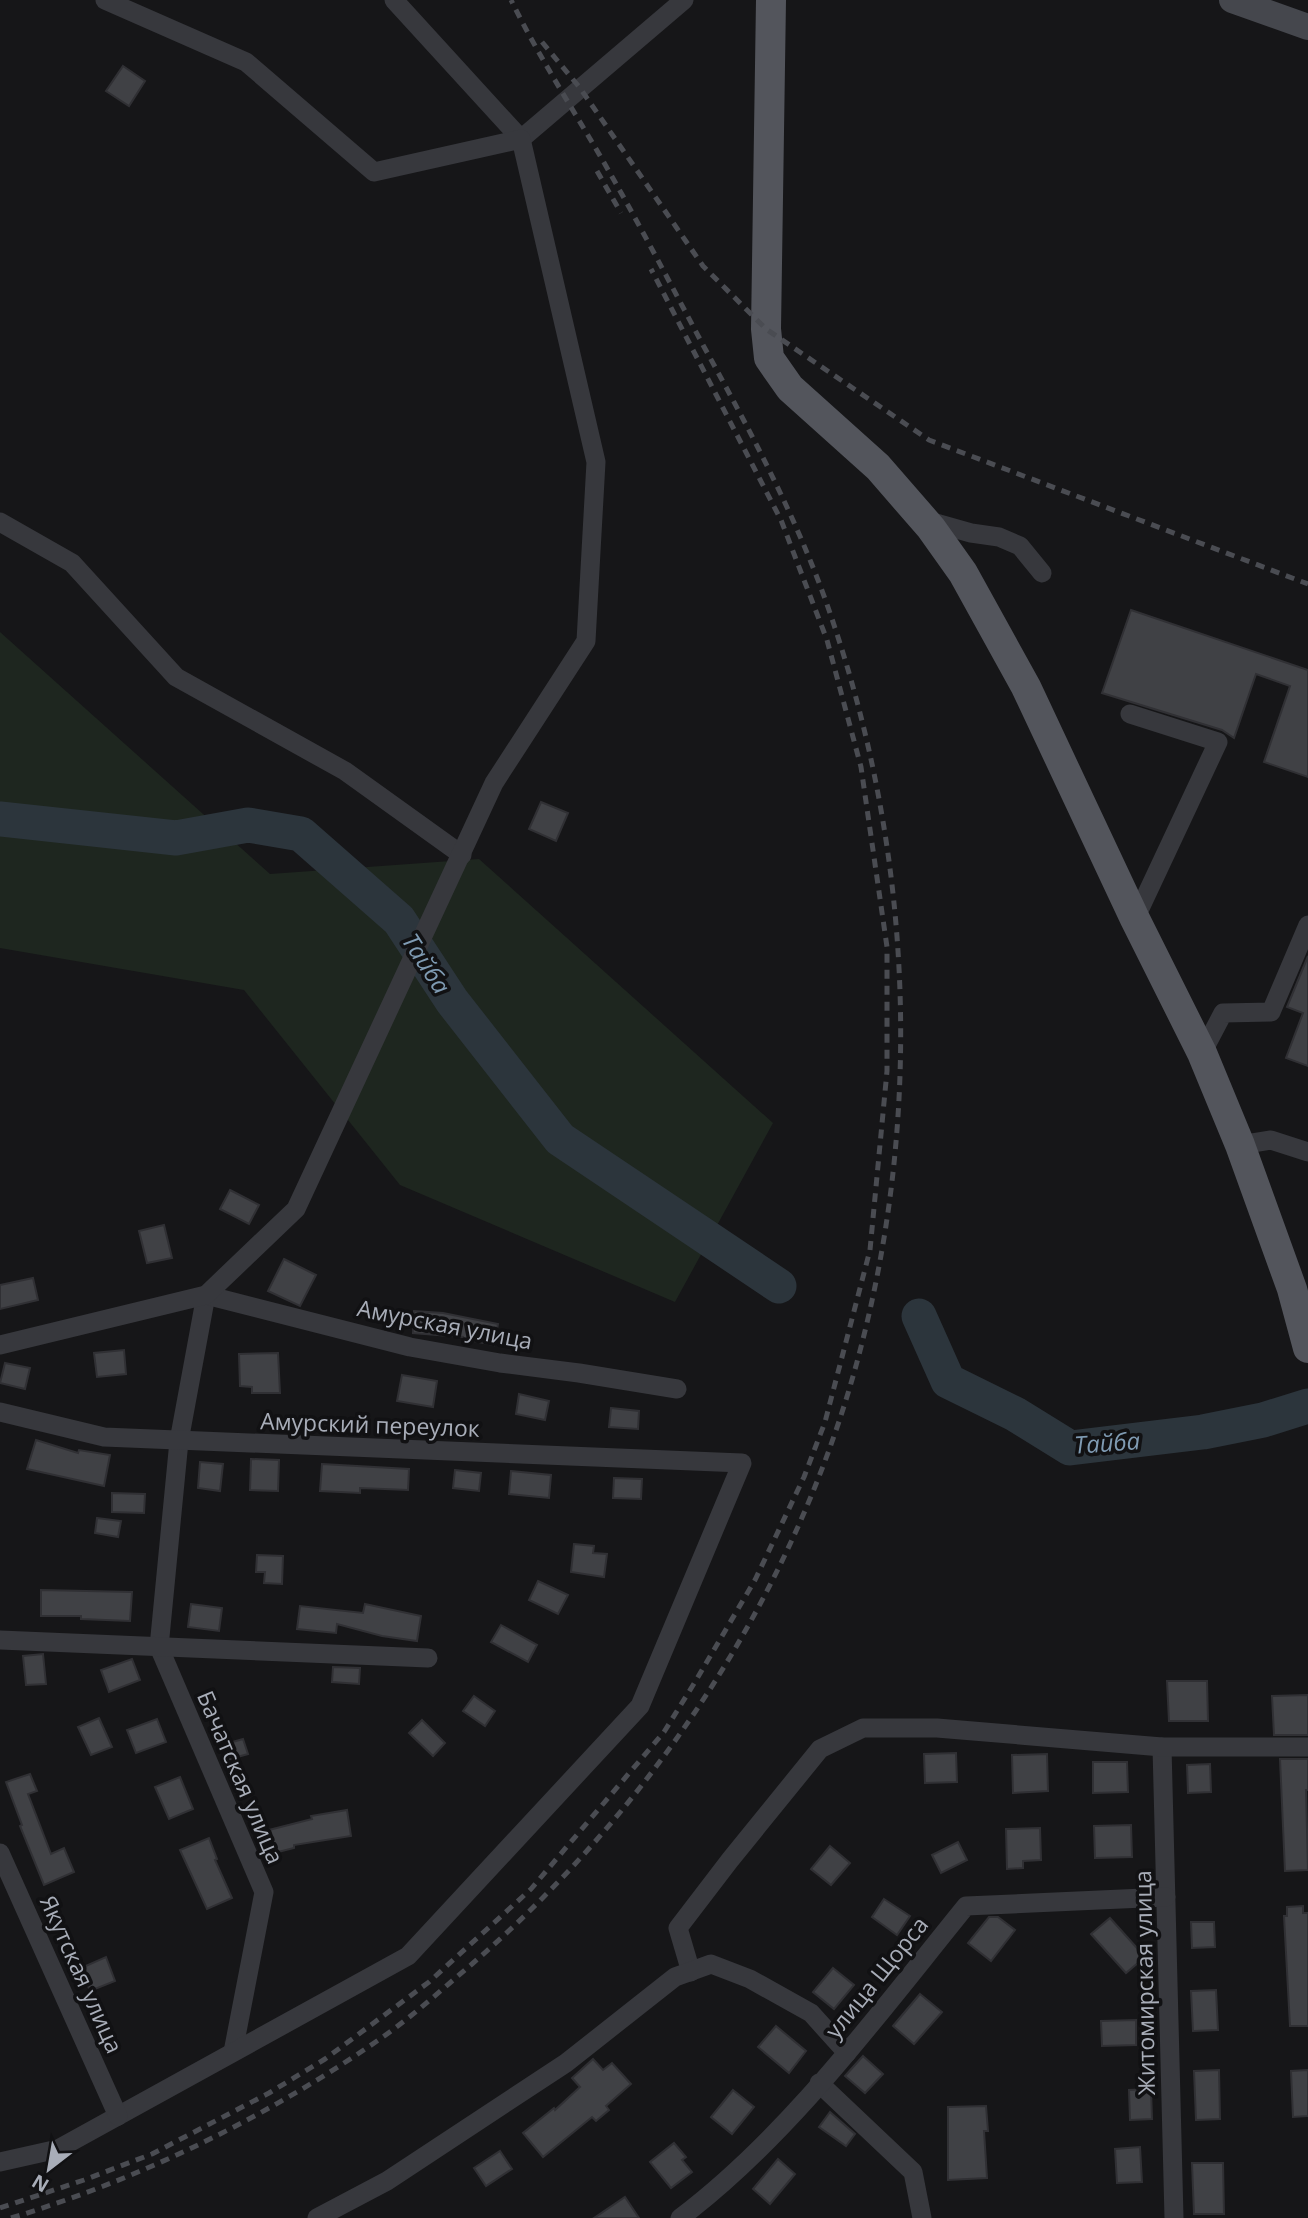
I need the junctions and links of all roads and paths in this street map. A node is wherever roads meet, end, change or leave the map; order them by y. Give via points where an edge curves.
1 (105, 0) edge
2 (395, 0) edge
3 (684, 0) edge
4 (771, 0) edge
5 (1232, 0) edge
6 (1308, 27) edge
7 (521, 139) junction
8 (924, 519) junction
9 (0, 522) edge
10 (1042, 573) dead end
11 (1130, 714) dead end
12 (462, 855) junction
13 (1135, 919) junction
14 (1308, 925) edge
15 (1202, 1053) junction
16 (1240, 1145) junction
17 (1308, 1152) edge
18 (206, 1295) junction
19 (0, 1345) edge
20 (1308, 1348) edge
21 (677, 1389) dead end
22 (0, 1412) edge
23 (179, 1441) junction
24 (0, 1640) edge
25 (159, 1647) junction
26 (429, 1658) dead end
27 (1162, 1747) junction
28 (1308, 1747) edge
29 (0, 1853) edge
30 (1166, 1897) junction
31 (691, 1972) junction
32 (233, 2052) junction
33 (847, 2053) junction
34 (819, 2084) junction
35 (118, 2116) junction
36 (0, 2162) edge
37 (317, 2218) edge
38 (680, 2218) edge
39 (922, 2218) edge
40 (1174, 2218) edge

1 - 7 street via 246,62 374,172
2 - 7 street
3 - 7 street
4 - 8 main road via 769,358 790,388 878,467
5 - 6 main road
7 - 12 street via 596,462 586,641 494,783
8 - 10 street via 1010,542
8 - 13 main road via 963,573 1026,687
9 - 12 street via 72,564 176,677 345,771
11 - 13 street via 1218,742
12 - 18 street via 296,1209
13 - 15 main road
14 - 15 street via 1271,1012 1223,1013
15 - 16 main road
16 - 17 street via 1271,1140
16 - 20 main road via 1292,1289
18 - 19 street
18 - 21 street, Амурская улица via 410,1347
18 - 23 street, Бачатская улица
22 - 23 street, Амурский переулок via 104,1437
23 - 25 street, Бачатская улица
23 - 32 street, Амурский переулок via 742,1463 640,1706 408,1956
24 - 25 street
25 - 26 street
25 - 32 street, Бачатская улица via 264,1892
27 - 28 street
27 - 30 street, Житомирская улица
27 - 31 street via 937,1728 863,1728 820,1749 678,1928
29 - 35 street, Якутская улица
30 - 33 street, улица Щорса via 966,1906
30 - 40 street, Житомирская улица
31 - 33 street via 711,1965 750,1979 811,2013
31 - 37 street via 675,1977 566,2063 387,2181
32 - 35 street
33 - 34 street, улица Щорса
34 - 38 street, улица Щорса via 719,2186
34 - 39 street via 913,2172
35 - 36 street via 58,2149

